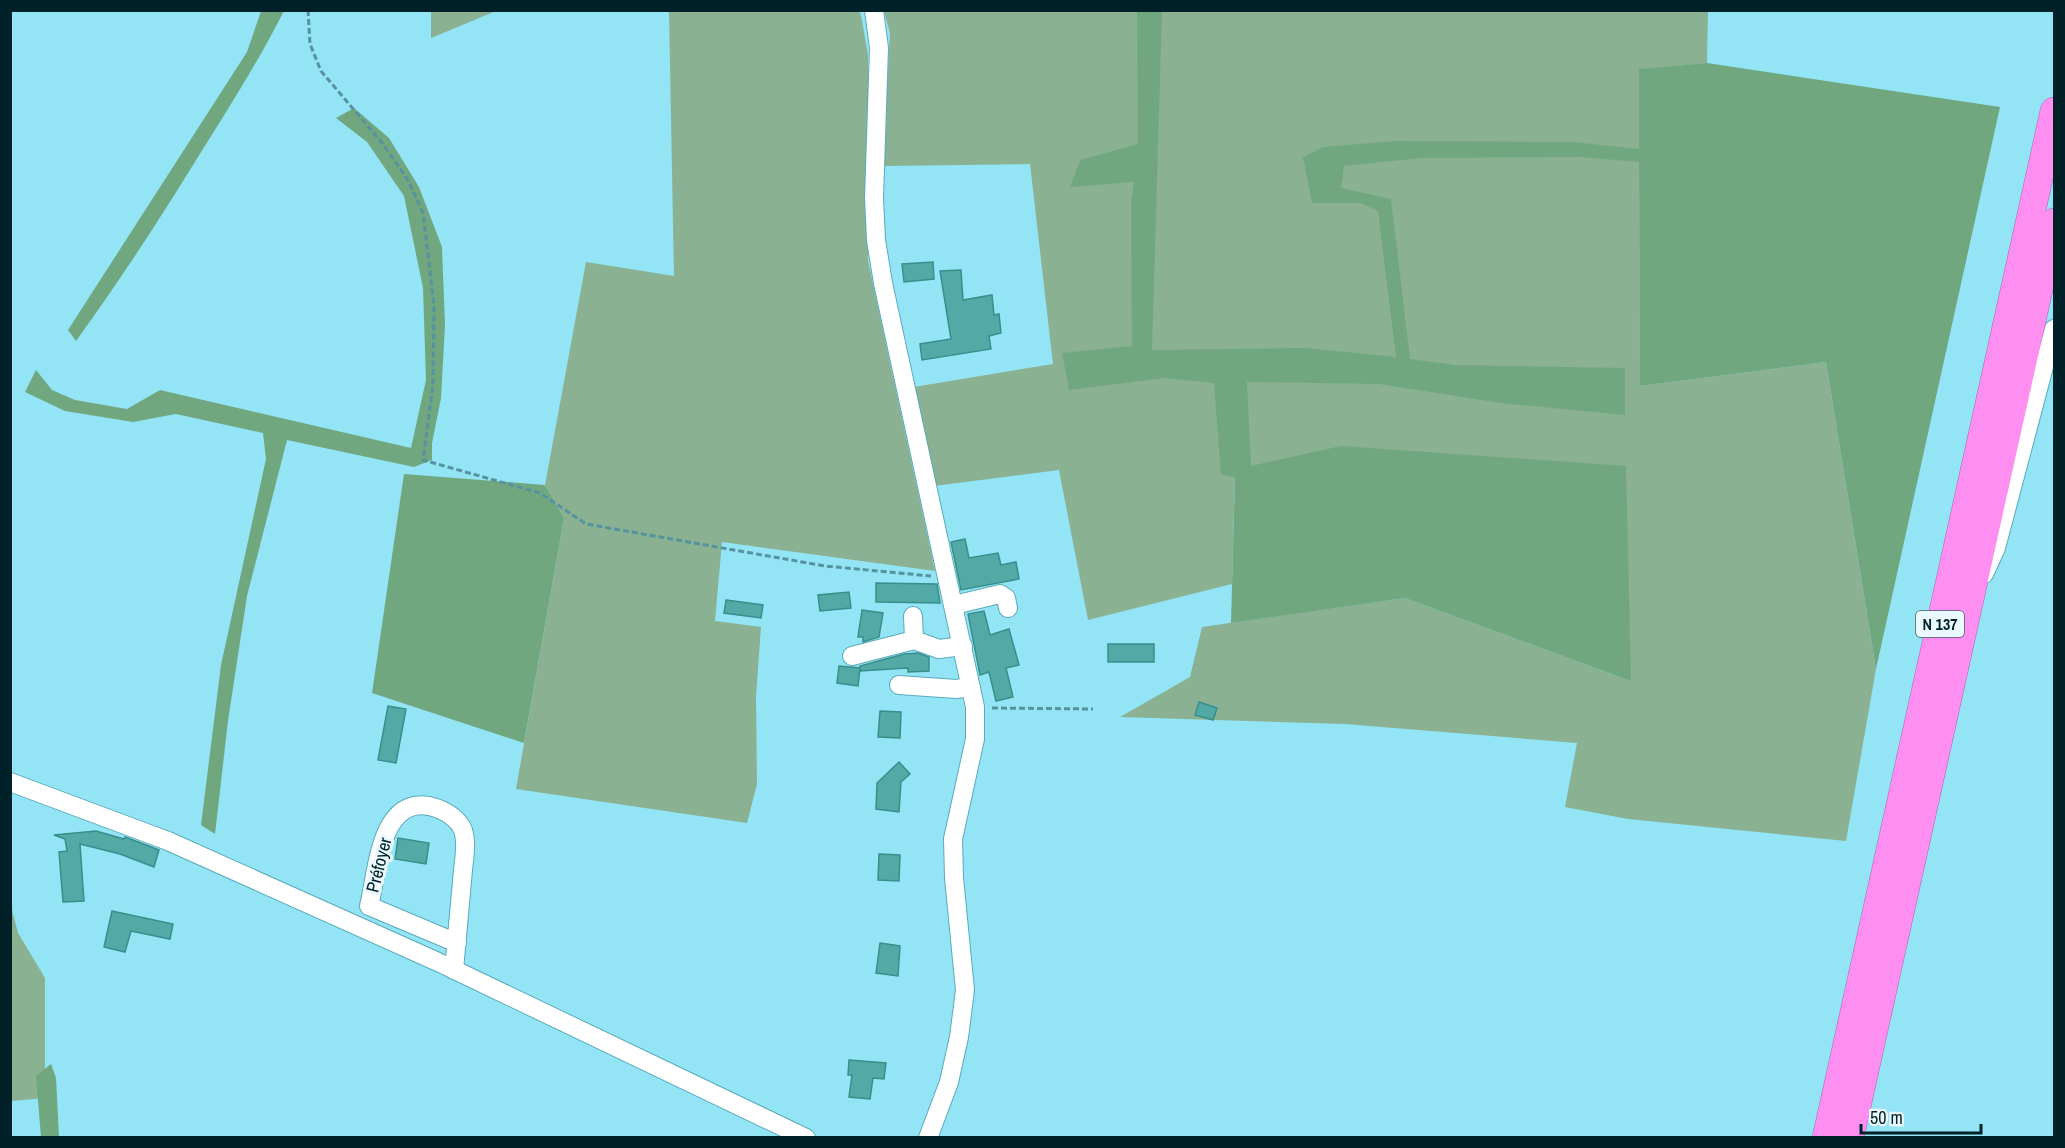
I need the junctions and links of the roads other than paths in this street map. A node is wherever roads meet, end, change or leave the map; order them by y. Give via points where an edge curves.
1 (873, 10) edge
2 (2055, 111) edge
3 (2055, 222) edge
4 (2055, 329) edge
5 (954, 605) junction
6 (1008, 608) dead end
7 (1969, 608) junction
8 (913, 616) dead end
9 (914, 640) junction
10 (963, 646) junction
11 (852, 656) dead end
12 (899, 685) dead end
13 (971, 687) junction
14 (10, 783) edge
15 (457, 943) junction
16 (454, 970) junction
17 (806, 1137) edge
18 (928, 1137) edge
19 (1826, 1137) edge
20 (1850, 1137) edge

1 - 5 street via 879,48 876,240
2 - 19 highway, N 137
3 - 7 highway, N 137
4 - 7 street via 1996,548
5 - 6 street via 1000,594 1006,598
5 - 10 street
7 - 20 highway, N 137
8 - 9 street
9 - 10 street via 939,649
9 - 11 street
10 - 13 street
12 - 13 street
13 - 18 street via 975,740 953,839 965,990 949,1082
14 - 16 street via 168,841
15 - 15 street, Préfoyer via 466,849 464,831 443,810 428,805 412,806 388,827 369,906
15 - 16 street, Préfoyer
16 - 17 street

